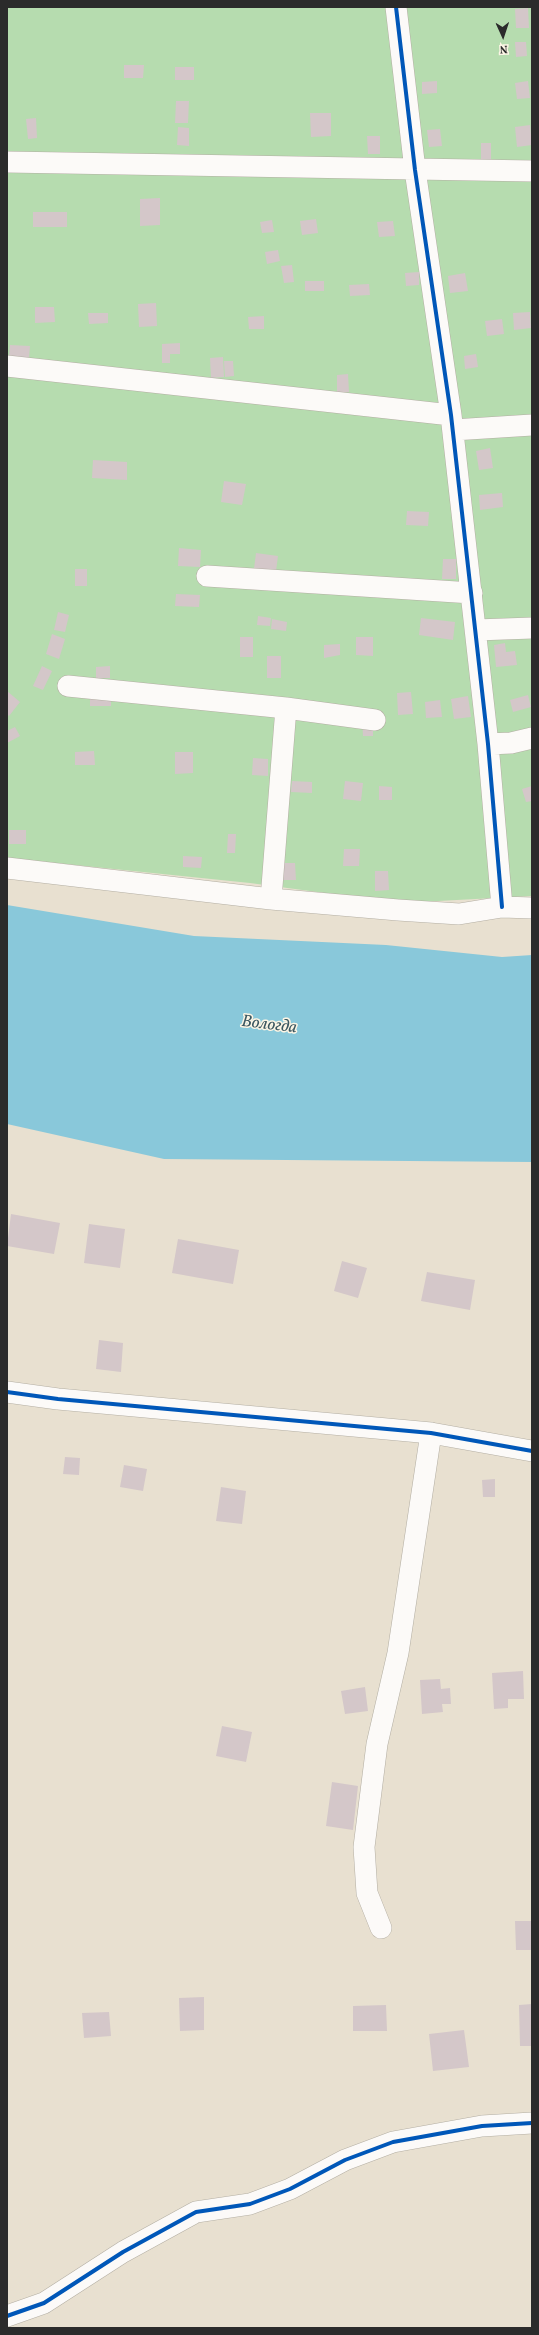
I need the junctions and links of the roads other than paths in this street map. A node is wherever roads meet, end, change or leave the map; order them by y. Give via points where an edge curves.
1 (396, 7) edge
2 (7, 162) edge
3 (415, 170) junction
4 (532, 171) edge
5 (7, 366) edge
6 (452, 422) junction
7 (532, 425) edge
8 (207, 576) dead end
9 (472, 593) junction
10 (532, 628) edge
11 (476, 630) junction
12 (68, 686) dead end
13 (286, 708) junction
14 (375, 720) dead end
15 (532, 738) edge
16 (488, 744) junction
17 (7, 868) edge
18 (271, 899) junction
19 (502, 907) junction
20 (532, 908) edge
21 (7, 1392) edge
22 (431, 1433) junction
23 (532, 1451) edge
24 (381, 1928) dead end
25 (532, 2123) edge
26 (7, 2316) edge

1 - 3 street
2 - 3 street
3 - 4 street
3 - 6 street
5 - 6 street
6 - 7 street
6 - 9 street
8 - 9 street
9 - 11 street
10 - 11 street
11 - 16 street
12 - 13 street
13 - 14 street
13 - 18 street
15 - 16 street via 511,743
16 - 19 street
17 - 18 street
18 - 19 street via 459,914
19 - 20 street
21 - 22 street via 58,1399
22 - 23 street
22 - 24 street via 398,1653 377,1744 364,1847 367,1893
25 - 26 street via 482,2126 393,2142 345,2160 290,2189 250,2204 196,2212 123,2252 44,2303

